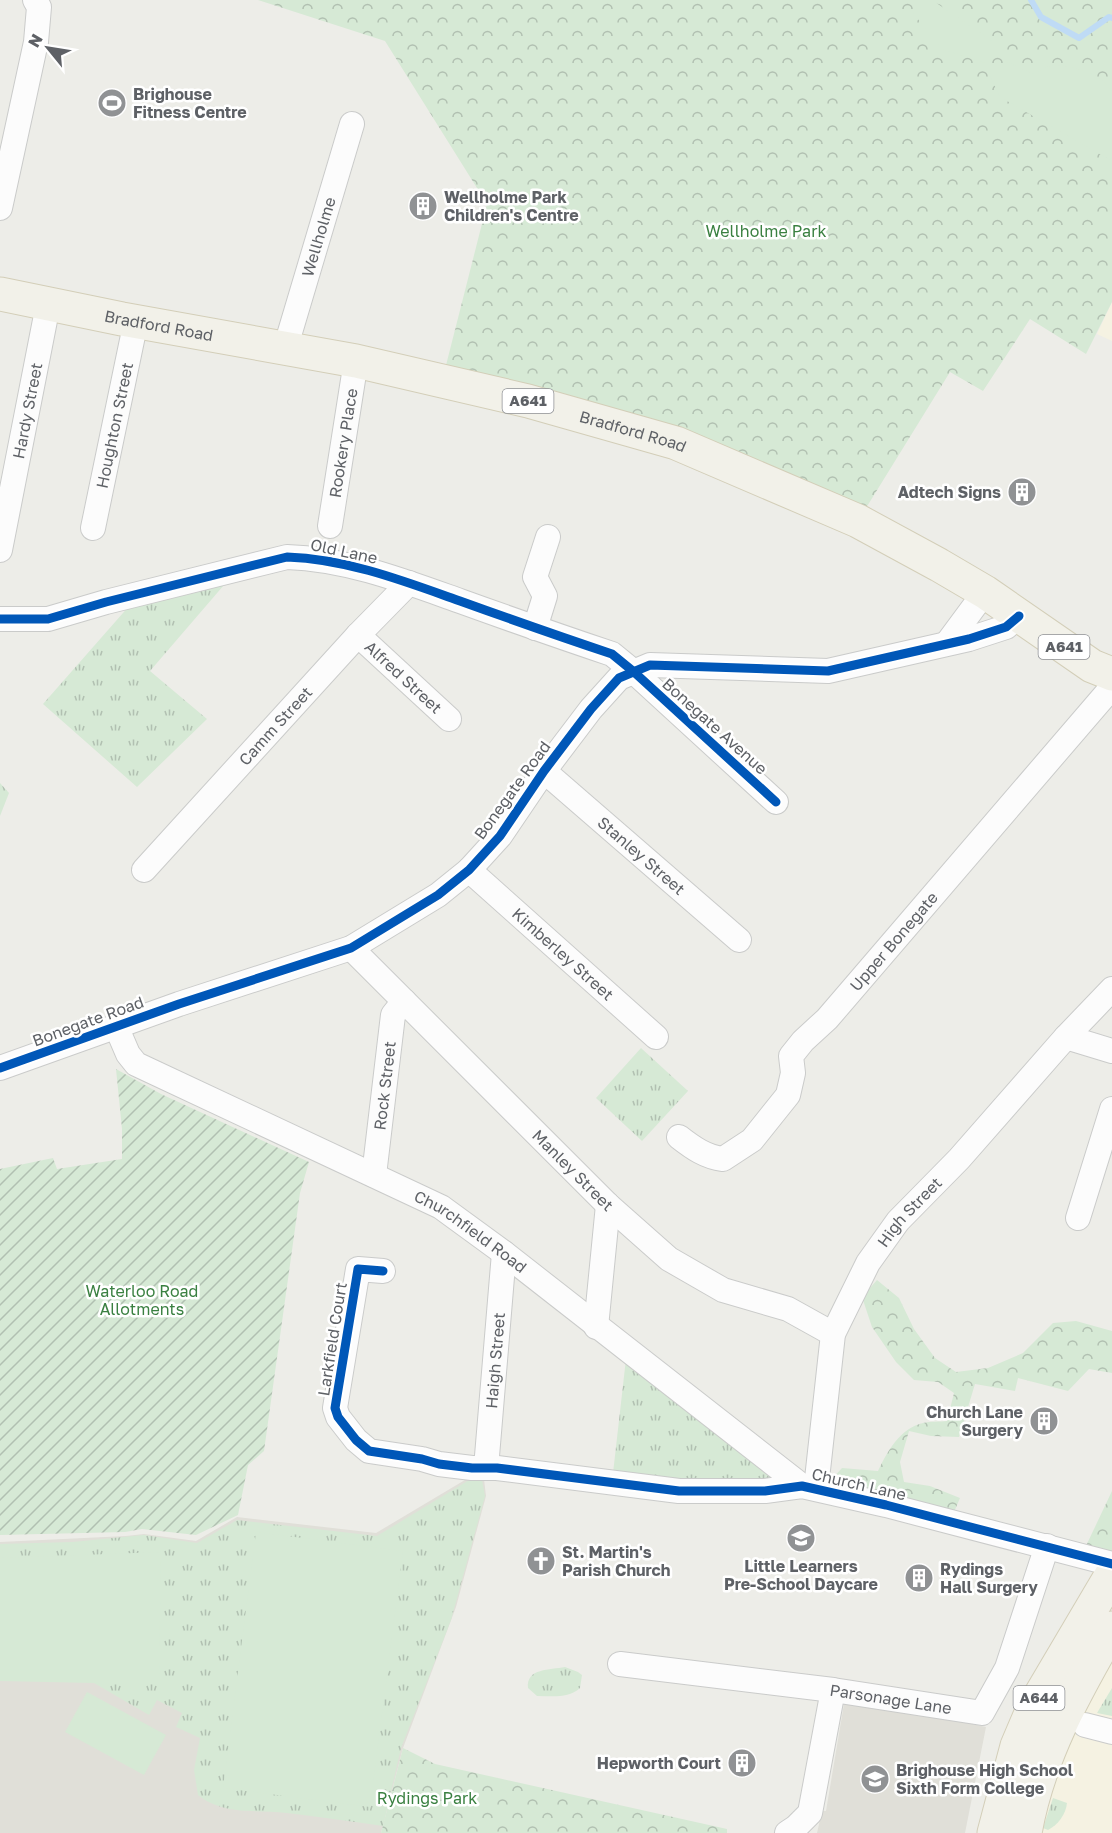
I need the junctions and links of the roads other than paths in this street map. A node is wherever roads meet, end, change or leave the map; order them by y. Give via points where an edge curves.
1 (36, 0) edge
2 (352, 124) dead end
3 (0, 208) edge
4 (0, 294) edge
5 (48, 305) junction
6 (136, 321) junction
7 (285, 349) junction
8 (356, 361) junction
9 (330, 526) dead end
10 (93, 528) dead end
11 (548, 537) dead end
12 (0, 550) edge
13 (409, 583) junction
14 (984, 592) junction
15 (1019, 616) junction
16 (0, 619) edge
17 (535, 628) junction
18 (358, 635) junction
19 (948, 642) junction
20 (633, 672) junction
21 (1112, 674) edge
22 (1112, 687) edge
23 (449, 719) dead end
24 (544, 771) junction
25 (776, 802) dead end
26 (144, 870) dead end
27 (469, 870) junction
28 (739, 940) dead end
29 (351, 948) junction
30 (1112, 989) edge
31 (404, 1001) junction
32 (116, 1026) junction
33 (656, 1037) dead end
34 (1066, 1037) junction
35 (1112, 1051) edge
36 (0, 1068) edge
37 (1112, 1109) edge
38 (679, 1137) dead end
39 (374, 1175) junction
40 (608, 1205) junction
41 (1078, 1218) dead end
42 (504, 1253) junction
43 (383, 1271) dead end
44 (596, 1327) junction
45 (833, 1334) junction
46 (486, 1468) junction
47 (809, 1487) junction
48 (1047, 1546) junction
49 (1112, 1563) edge
50 (1112, 1574) edge
51 (1112, 1628) edge
52 (620, 1664) dead end
53 (833, 1690) junction
54 (1085, 1725) dead end
55 (1112, 1732) edge
56 (794, 1831) edge
57 (994, 1833) edge
58 (1025, 1833) edge

1 - 3 street via 36,42
2 - 7 street, Wellholme
4 - 5 main road, Bradford Road / A641
5 - 6 main road, Bradford Road / A641
5 - 12 street, Hardy Street
6 - 7 main road, Bradford Road / A641
6 - 10 street, Houghton Street
7 - 8 main road, Bradford Road / A641
8 - 9 street, Rookery Place
8 - 14 main road, Bradford Road / A641 via 528,401 676,443 858,521
11 - 17 street via 535,577 545,596
13 - 16 street, Old Lane via 343,564 287,556 48,619
13 - 17 street, Old Lane
13 - 18 street, Camm Street
14 - 15 main road, Bradford Road / A641
14 - 19 street
15 - 19 street, Bonegate Road via 1006,627
15 - 21 main road, Bradford Road / A641 via 1092,666
17 - 20 street, Old Lane via 612,654
18 - 23 street, Alfred Street
18 - 26 street, Camm Street
19 - 20 street, Bonegate Road via 828,671 650,664
20 - 24 street, Bonegate Road via 619,678 591,709
20 - 25 street, Bonegate Avenue
22 - 38 street, Upper Bonegate via 791,1056 793,1073 788,1095 752,1140 723,1160 693,1149
24 - 27 street, Bonegate Road via 500,836
24 - 28 street, Stanley Street
27 - 29 street, Bonegate Road via 438,895
27 - 33 street, Kimberley Street
29 - 31 street, Manley Street
29 - 32 street, Bonegate Road
30 - 34 street, High Street
31 - 39 street, Rock Street via 393,1015
31 - 40 street, Manley Street
32 - 36 street, Bonegate Road
32 - 39 street, Churchfield Road via 136,1064
34 - 35 street
34 - 45 street, High Street via 898,1221 868,1263
37 - 41 street
39 - 42 street, Churchfield Road via 441,1207
40 - 44 street
40 - 45 street, Manley Street via 669,1259 723,1290 788,1309
42 - 44 street, Churchfield Road
42 - 46 street, Haigh Street
43 - 46 street, Larkfield Court via 350,1268 335,1408 338,1417 369,1450 439,1464
44 - 47 street, Churchfield Road
45 - 47 street, High Street
46 - 47 street, Church Lane via 679,1491
47 - 48 street, Church Lane
48 - 49 street, Church Lane
48 - 53 street, Parsonage Lane via 1007,1668 982,1713
50 - 57 main road, A644 via 1034,1706 1017,1746
51 - 58 main road, A644 via 1060,1724 1041,1769
52 - 53 street, Parsonage Lane
53 - 56 street via 810,1813
54 - 55 street

